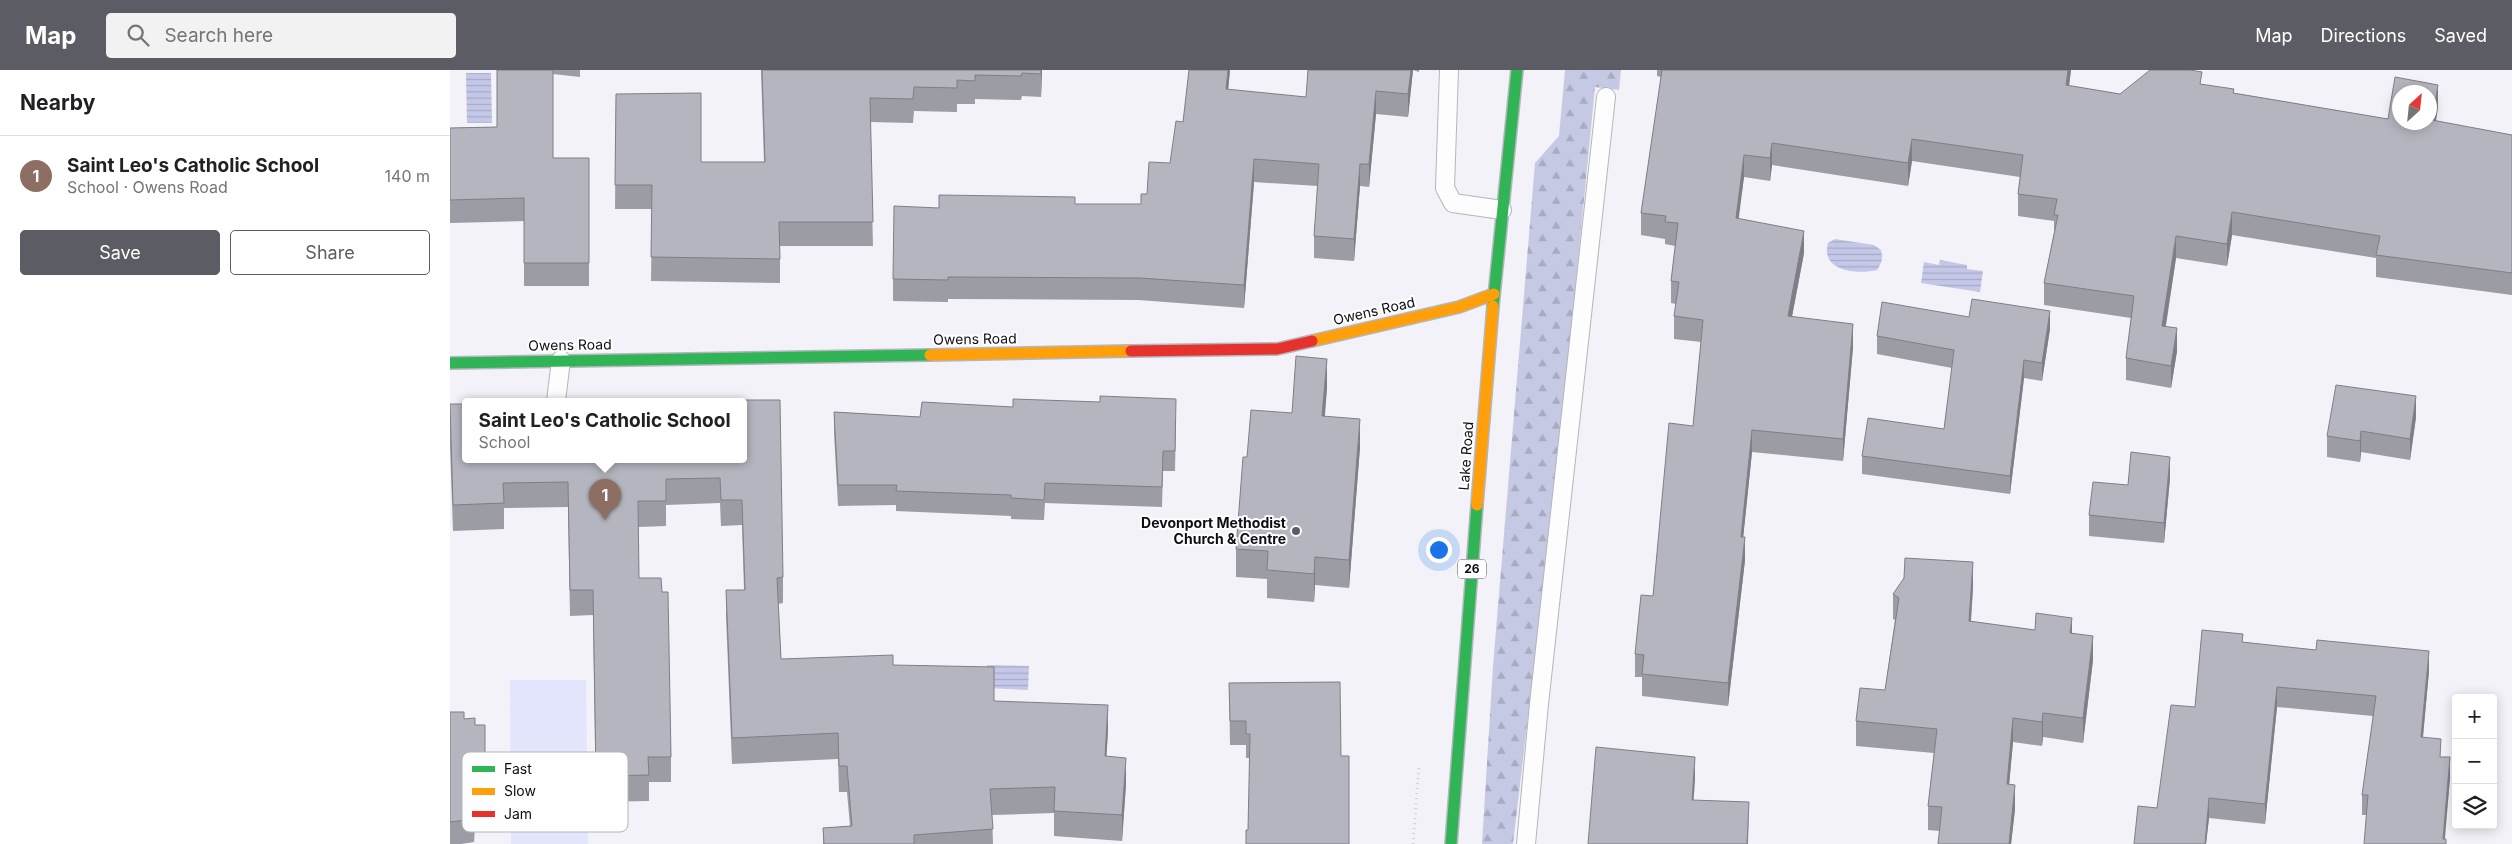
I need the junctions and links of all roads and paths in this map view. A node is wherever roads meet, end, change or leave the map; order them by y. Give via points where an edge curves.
1 (1449, 70) edge
2 (1517, 70) edge
3 (1606, 97) dead end
4 (1502, 210) junction
5 (1494, 294) junction
6 (561, 360) junction
7 (450, 362) edge
8 (556, 398) edge
9 (1451, 844) edge
10 (1526, 844) edge

1 - 4 lane via 1445,188 1453,203
2 - 4 street, Lake Road / 26
3 - 10 lane
4 - 5 street, Lake Road / 26
5 - 6 street, Owens Road via 1459,307 1277,349
5 - 9 street, Lake Road / 26
6 - 7 street, Owens Road
6 - 8 lane

